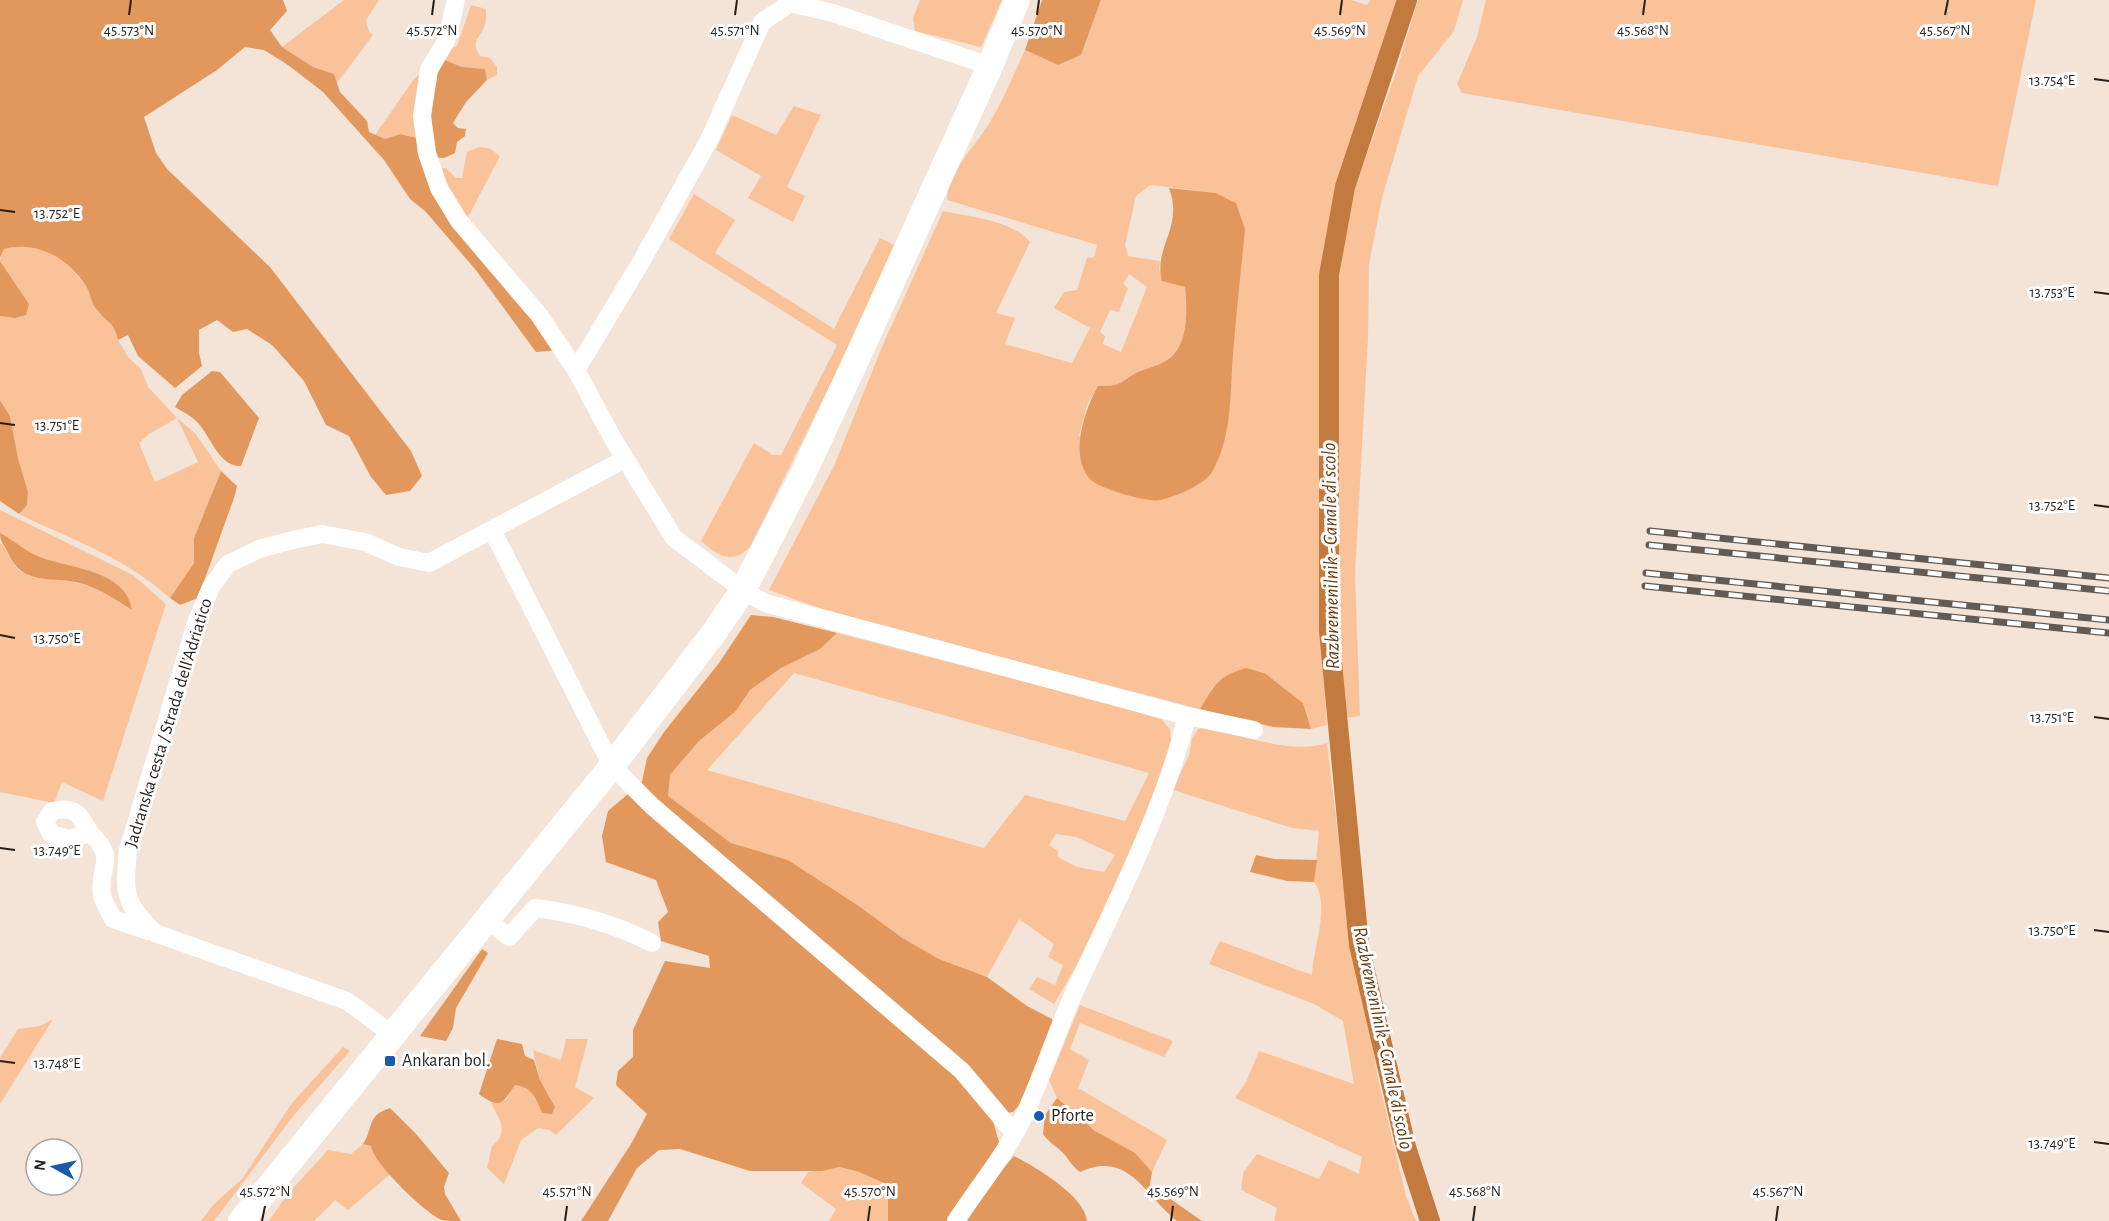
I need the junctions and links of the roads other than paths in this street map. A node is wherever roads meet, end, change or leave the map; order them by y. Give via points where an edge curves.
1 (456, 0) edge
2 (1017, 0) edge
3 (990, 66) junction
4 (576, 369) junction
5 (625, 459) junction
6 (492, 530) junction
7 (742, 590) junction
8 (1187, 716) junction
9 (1254, 730) dead end
10 (612, 766) junction
11 (90, 833) dead end
12 (487, 920) junction
13 (155, 933) junction
14 (652, 943) dead end
15 (393, 1035) junction
16 (1014, 1134) junction
17 (242, 1221) edge
18 (956, 1221) edge

1 - 4 street via 446,41 429,70 422,116 426,153 438,188 459,221 539,315
2 - 3 main road
3 - 4 street via 833,13 790,3 762,22 709,140
3 - 7 main road via 803,474
4 - 5 street
5 - 6 street, Jadranska cesta / Strada dell'Adriatico
5 - 7 street via 674,537
6 - 10 street
6 - 13 street, Jadranska cesta / Strada dell'Adriatico via 429,563 399,557 365,542 322,534 260,549 228,564 211,587 196,623 128,850 124,885 133,912
7 - 8 street via 765,603
7 - 10 main road
8 - 9 street
8 - 16 street via 1178,753 1117,902 1071,998 1050,1056
10 - 12 main road
10 - 16 street via 652,806 962,1071
11 - 13 street via 102,844 106,857 102,896 113,919
12 - 14 street via 509,937 535,908 547,909 621,928
12 - 15 main road
13 - 15 street, Jadranska cesta / Strada dell'Adriatico via 347,1001
15 - 17 main road
16 - 18 street

